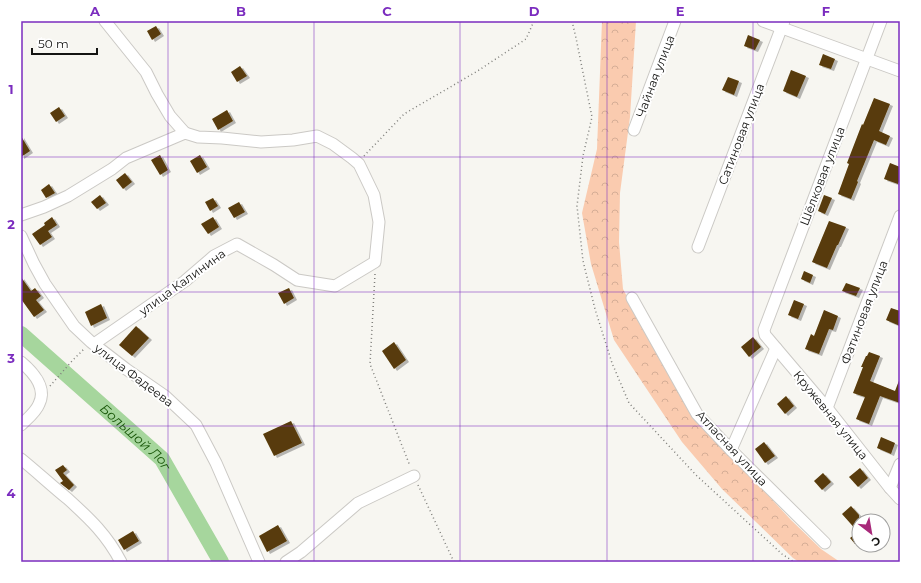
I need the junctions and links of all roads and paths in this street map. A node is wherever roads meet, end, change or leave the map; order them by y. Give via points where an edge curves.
1 (105, 21) edge
2 (534, 21) edge
3 (675, 21) edge
4 (763, 21) edge
5 (881, 21) edge
6 (783, 24) edge
7 (867, 59) junction
8 (900, 71) edge
9 (634, 130) dead end
10 (185, 133) junction
11 (359, 164) junction
12 (21, 215) edge
13 (900, 216) edge
14 (21, 236) edge
15 (698, 247) dead end
16 (375, 262) junction
17 (632, 298) dead end
18 (764, 330) joint
19 (93, 343) junction
20 (776, 348) junction
21 (21, 362) edge
22 (53, 382) dead end
23 (827, 408) junction
24 (21, 425) edge
25 (731, 450) junction
26 (21, 459) edge
27 (900, 464) edge
28 (414, 476) junction
29 (890, 488) junction
30 (900, 499) edge
31 (824, 543) dead end
32 (120, 562) edge
33 (259, 562) edge
34 (286, 562) edge
35 (454, 562) edge

1 - 10 street via 146,72 170,116
2 - 11 path via 526,39 404,114 367,152
3 - 9 street, Чайная улица
4 - 6 street
5 - 7 street, Шёлковая улица
6 - 7 street
6 - 15 street, Сатиновая улица
7 - 8 street
7 - 18 street, Шёлковая улица
10 - 11 street via 198,137 261,142 317,136 334,144
10 - 12 street via 126,158 68,196
11 - 16 street via 374,194 379,222
13 - 23 street, Фатиновая улица
14 - 19 street, улица Фадеева via 57,303 74,326
16 - 19 street, улица Калинина via 335,286 297,280 237,244 214,256 185,281
16 - 28 path via 370,364
17 - 25 street, Атласная улица via 697,414
18 - 20 street, Кружевная улица
19 - 22 path
19 - 33 street, улица Фадеева via 165,396 196,426 216,463
20 - 23 street, Кружевная улица
20 - 25 street
21 - 24 street via 35,376 41,387 42,396 35,411
23 - 29 street, Кружевная улица
25 - 31 street, Атласная улица
26 - 32 street via 94,523
27 - 29 street
28 - 34 street via 358,503
28 - 35 path
29 - 30 street, Кружевная улица

